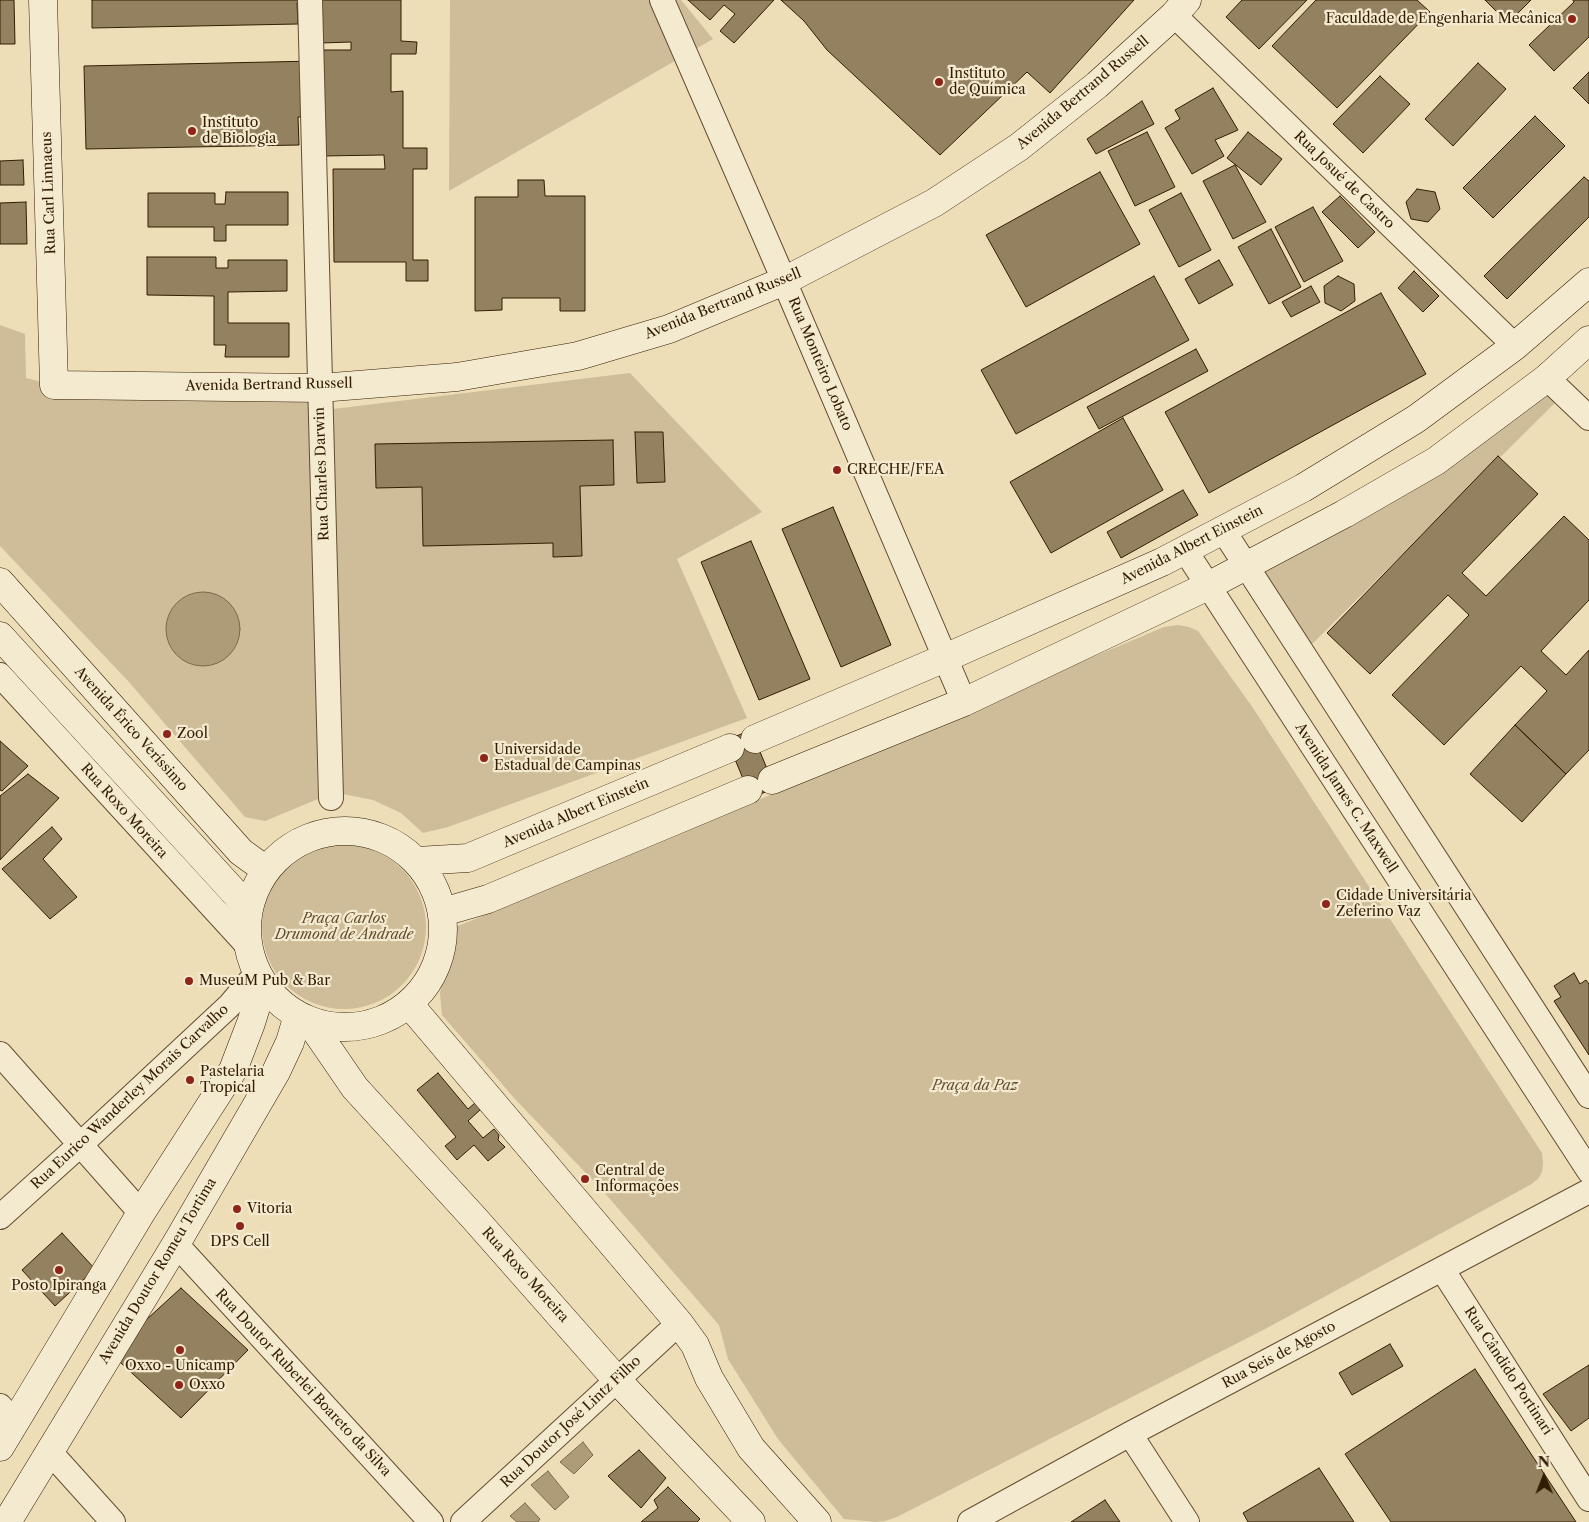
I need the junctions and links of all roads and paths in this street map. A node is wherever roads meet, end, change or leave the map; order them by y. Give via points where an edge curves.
1 (43, 0) edge
2 (310, 0) edge
3 (662, 0) edge
4 (1181, 8) edge
5 (784, 280) junction
6 (1589, 282) edge
7 (1589, 340) edge
8 (1515, 346) junction
9 (1547, 378) junction
10 (54, 386) joint
11 (320, 388) junction
12 (1589, 418) edge
13 (1223, 530) junction
14 (1185, 550) junction
15 (1246, 565) junction
16 (0, 582) edge
17 (1208, 586) junction
18 (0, 636) edge
19 (945, 658) junction
20 (0, 675) edge
21 (964, 702) junction
22 (331, 798) dead end
23 (417, 861) junction
24 (266, 870) junction
25 (248, 910) junction
26 (443, 912) junction
27 (248, 946) junction
28 (260, 978) junction
29 (409, 1004) junction
30 (303, 1018) junction
31 (0, 1054) edge
32 (1589, 1096) edge
33 (81, 1144) junction
34 (1589, 1171) edge
35 (1589, 1191) edge
36 (141, 1213) junction
37 (0, 1217) edge
38 (176, 1244) junction
39 (1442, 1269) junction
40 (679, 1323) junction
41 (616, 1379) junction
42 (7, 1414) edge
43 (1130, 1434) junction
44 (0, 1447) edge
45 (50, 1452) junction
46 (1589, 1499) edge
47 (8, 1522) edge
48 (113, 1522) edge
49 (431, 1522) edge
50 (463, 1522) edge
51 (750, 1522) edge
52 (817, 1522) edge
53 (970, 1522) edge
54 (1187, 1522) edge

1 - 10 street, Rua Carl Linnaeus
2 - 11 street, Rua Charles Darwin
3 - 5 street, Rua Monteiro Lobato
4 - 5 street, Avenida Bertrand Russell via 1097,85 1019,147 934,204
4 - 8 street, Rua Josué de Castro
5 - 11 street, Avenida Bertrand Russell via 669,329 578,356 457,377
5 - 19 street, Rua Monteiro Lobato
6 - 8 street, Avenida Albert Einstein
7 - 9 street
8 - 13 street, Avenida Albert Einstein via 1416,419 1303,488
9 - 12 street
9 - 15 street via 1436,462
10 - 11 street, Avenida Bertrand Russell
11 - 22 street, Rua Charles Darwin
13 - 14 street, Avenida Albert Einstein
13 - 15 street
14 - 17 street, Avenida James C. Maxwell
14 - 19 street, Avenida Albert Einstein
15 - 17 street
15 - 32 street
16 - 24 street, Avenida Érico Veríssimo via 241,852
17 - 21 street
17 - 34 street, Avenida James C. Maxwell
18 - 25 street
19 - 21 street, Rua Monteiro Lobato
19 - 23 street, Avenida Albert Einstein via 468,858
20 - 27 street, Rua Roxo Moreira
21 - 26 street via 488,899
23 - 24 street via 395,844 369,834 340,831 319,833 298,841
23 - 26 street via 434,885
24 - 25 street
25 - 27 street
26 - 29 street via 442,953 423,990
27 - 28 street
28 - 30 street via 278,1002
28 - 33 street, Rua Eurico Wanderley Morais Carvalho
28 - 36 street via 251,1023 233,1070
29 - 30 street via 384,1020 348,1026
29 - 40 street
30 - 38 street, Avenida Doutor Romeu Tortima via 276,1072
30 - 41 street, Rua Roxo Moreira via 355,1088
31 - 33 street
33 - 36 street
33 - 37 street, Rua Eurico Wanderley Morais Carvalho
35 - 39 street, Rua Seis de Agosto
36 - 42 street
38 - 45 street, Avenida Doutor Romeu Tortima
38 - 49 street, Rua Doutor Ruberlei Boareto da Silva
39 - 43 street, Rua Seis de Agosto
39 - 46 street, Rua Cândido Portinari
40 - 41 street, Rua Doutor José Lintz Filho
40 - 52 street via 695,1345 709,1378 751,1448
41 - 50 street, Rua Doutor José Lintz Filho
41 - 51 street, Rua Roxo Moreira
42 - 44 street
43 - 53 street, Rua Seis de Agosto
43 - 54 street
45 - 47 street, Avenida Doutor Romeu Tortima
45 - 48 street

